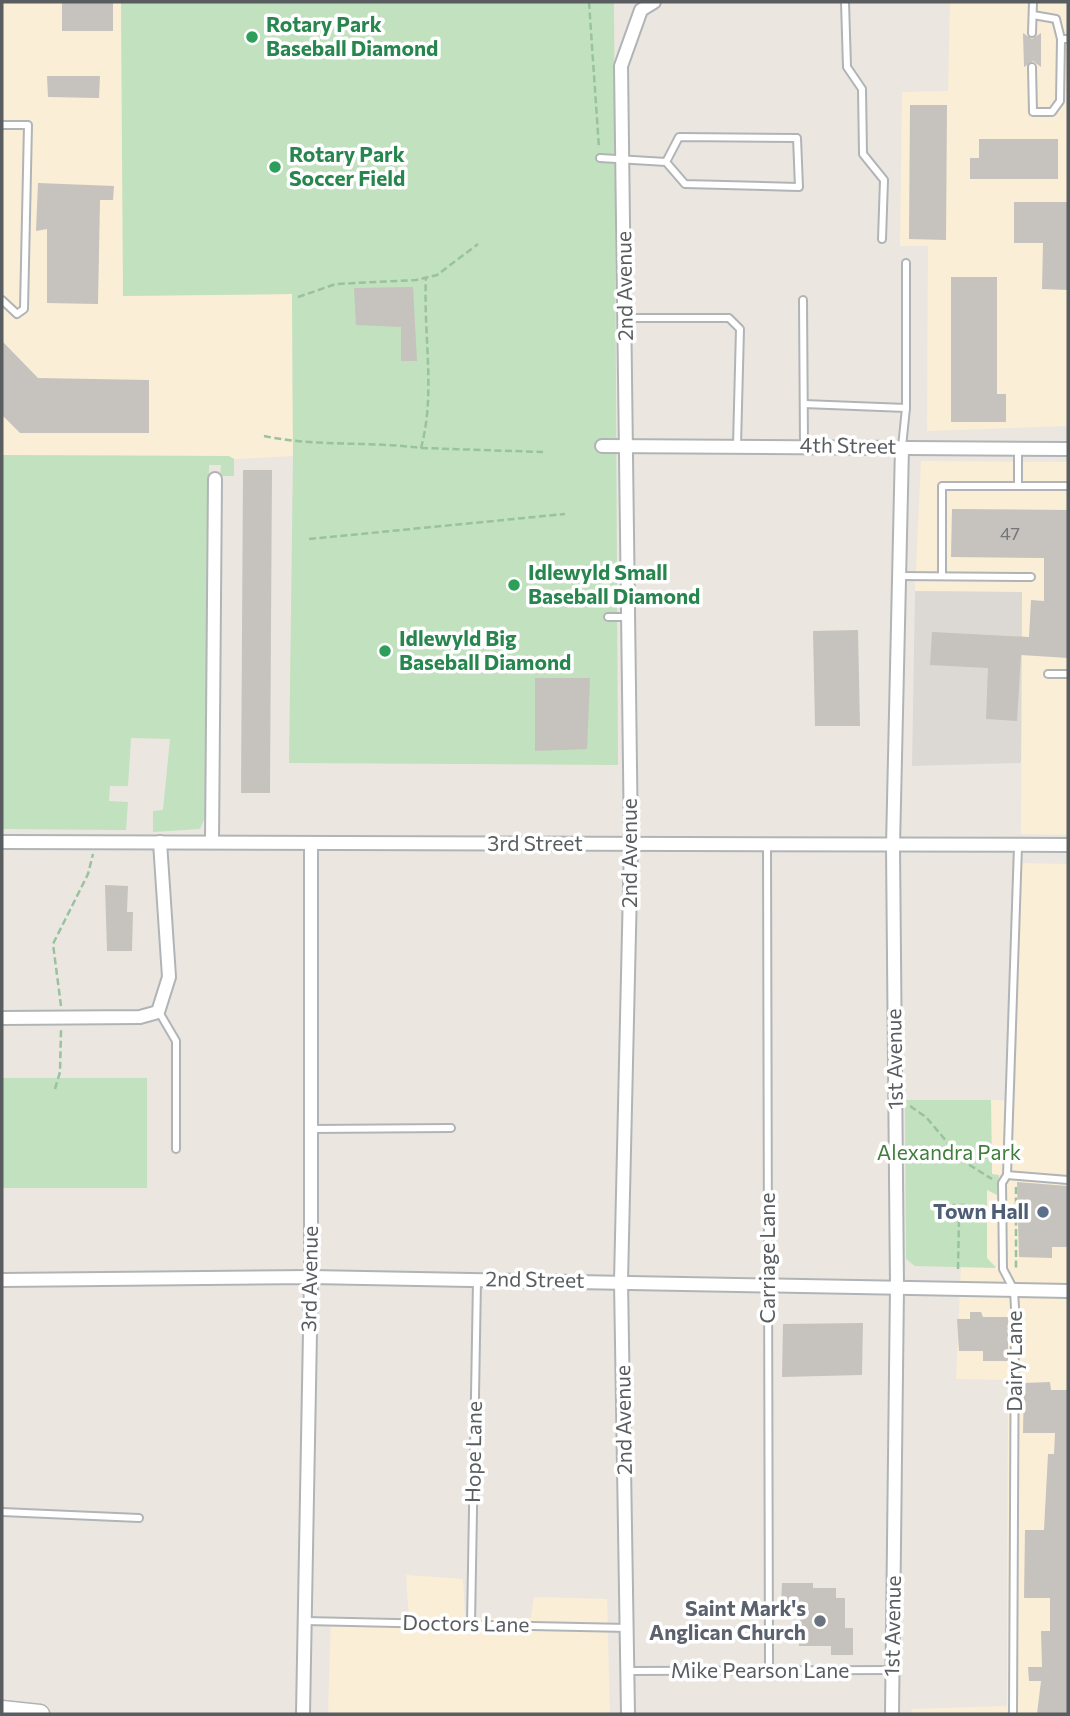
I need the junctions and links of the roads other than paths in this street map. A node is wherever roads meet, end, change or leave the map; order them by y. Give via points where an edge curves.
1 (654, 2) edge
2 (845, 2) edge
3 (1033, 2) edge
4 (1032, 15) junction
5 (1032, 33) dead end
6 (1064, 39) edge
7 (1032, 67) dead end
8 (1064, 69) edge
9 (1064, 89) edge
10 (2, 125) edge
11 (600, 158) road end
12 (623, 158) junction
13 (666, 162) junction
14 (882, 239) dead end
15 (906, 263) dead end
16 (2, 300) edge
17 (803, 300) dead end
18 (625, 318) junction
19 (804, 404) junction
20 (906, 408) junction
21 (627, 445) junction
22 (737, 445) junction
23 (804, 445) junction
24 (602, 446) dead end
25 (902, 447) junction
26 (1018, 448) junction
27 (1068, 449) edge
28 (215, 479) dead end
29 (1018, 486) junction
30 (1068, 486) edge
31 (900, 576) junction
32 (942, 576) junction
33 (1031, 577) dead end
34 (608, 617) dead end
35 (629, 617) junction
36 (1048, 674) dead end
37 (1068, 674) edge
38 (2, 842) edge
39 (160, 842) junction
40 (212, 842) junction
41 (311, 844) junction
42 (631, 844) junction
43 (767, 845) junction
44 (1018, 845) junction
45 (1068, 845) edge
46 (893, 846) junction
47 (158, 1012) junction
48 (2, 1018) edge
49 (451, 1128) dead end
50 (311, 1129) junction
51 (176, 1149) dead end
52 (1007, 1175) junction
53 (1068, 1180) edge
54 (311, 1277) junction
55 (478, 1279) junction
56 (2, 1280) edge
57 (621, 1281) junction
58 (768, 1284) junction
59 (897, 1287) junction
60 (1014, 1290) junction
61 (1068, 1291) edge
62 (2, 1512) edge
63 (139, 1518) dead end
64 (305, 1621) junction
65 (471, 1624) junction
66 (628, 1628) junction
67 (893, 1670) junction
68 (628, 1671) junction
69 (769, 1671) junction
70 (2, 1710) edge
71 (40, 1714) edge
72 (303, 1714) edge
73 (628, 1714) edge
74 (892, 1714) edge
75 (1013, 1714) edge

1 - 12 street, 2nd Avenue via 642,10 621,66
2 - 14 lane via 847,67 862,89 863,154 884,180
3 - 4 lane
4 - 5 lane
4 - 6 lane via 1056,19
6 - 8 lane
7 - 9 lane via 1033,112 1052,112
8 - 9 lane
10 - 16 lane via 29,125 23,309 17,314
11 - 12 lane
12 - 13 lane
12 - 18 street, 2nd Avenue
13 - 13 lane via 685,184 799,187 797,138 679,136
15 - 20 lane
17 - 19 lane
18 - 21 street, 2nd Avenue
18 - 22 lane via 729,318 740,328
19 - 20 lane
19 - 23 lane
20 - 25 lane
21 - 22 street, 4th Street
21 - 24 street, 4th Street
21 - 35 street, 2nd Avenue
22 - 23 street, 4th Street
23 - 25 street, 4th Street
25 - 26 street, 4th Street
25 - 31 street, 1st Avenue
26 - 27 street, 4th Street
26 - 29 lane
28 - 40 street
29 - 30 lane
29 - 32 lane via 942,486
31 - 32 lane
31 - 46 street, 1st Avenue
32 - 33 lane
34 - 35 lane
35 - 42 street, 2nd Avenue
36 - 37 lane
38 - 39 street, 3rd Street
39 - 40 street, 3rd Street
39 - 47 street via 169,977
40 - 41 street, 3rd Street
41 - 42 street, 3rd Street
41 - 50 street, 3rd Avenue
42 - 43 street, 3rd Street
42 - 57 street, 2nd Avenue
43 - 46 street, 3rd Street
43 - 58 lane, Carriage Lane
44 - 45 street, 3rd Street
44 - 46 street, 3rd Street
44 - 52 lane
46 - 59 street, 1st Avenue
47 - 48 street via 141,1017
47 - 51 lane via 176,1041
49 - 50 lane
50 - 54 street, 3rd Avenue
52 - 53 lane
52 - 60 lane, Dairy Lane via 1002,1183 1003,1269
54 - 55 street, 2nd Street
54 - 56 street, 2nd Street
54 - 64 street, 3rd Avenue
55 - 57 street, 2nd Street
55 - 65 lane, Hope Lane
57 - 58 street, 2nd Street
57 - 66 street, 2nd Avenue
58 - 59 street, 2nd Street
58 - 69 lane, Carriage Lane
59 - 60 street, 2nd Street
59 - 67 street, 1st Avenue
60 - 61 street, 2nd Street
60 - 75 lane, Dairy Lane
62 - 63 lane
64 - 65 lane, Doctors Lane
64 - 72 street, 3rd Avenue
65 - 66 lane, Doctors Lane
66 - 68 street, 2nd Avenue
67 - 69 lane, Mike Pearson Lane
67 - 74 street, 1st Avenue
68 - 69 lane, Mike Pearson Lane
68 - 73 street, 2nd Avenue
70 - 71 main road

